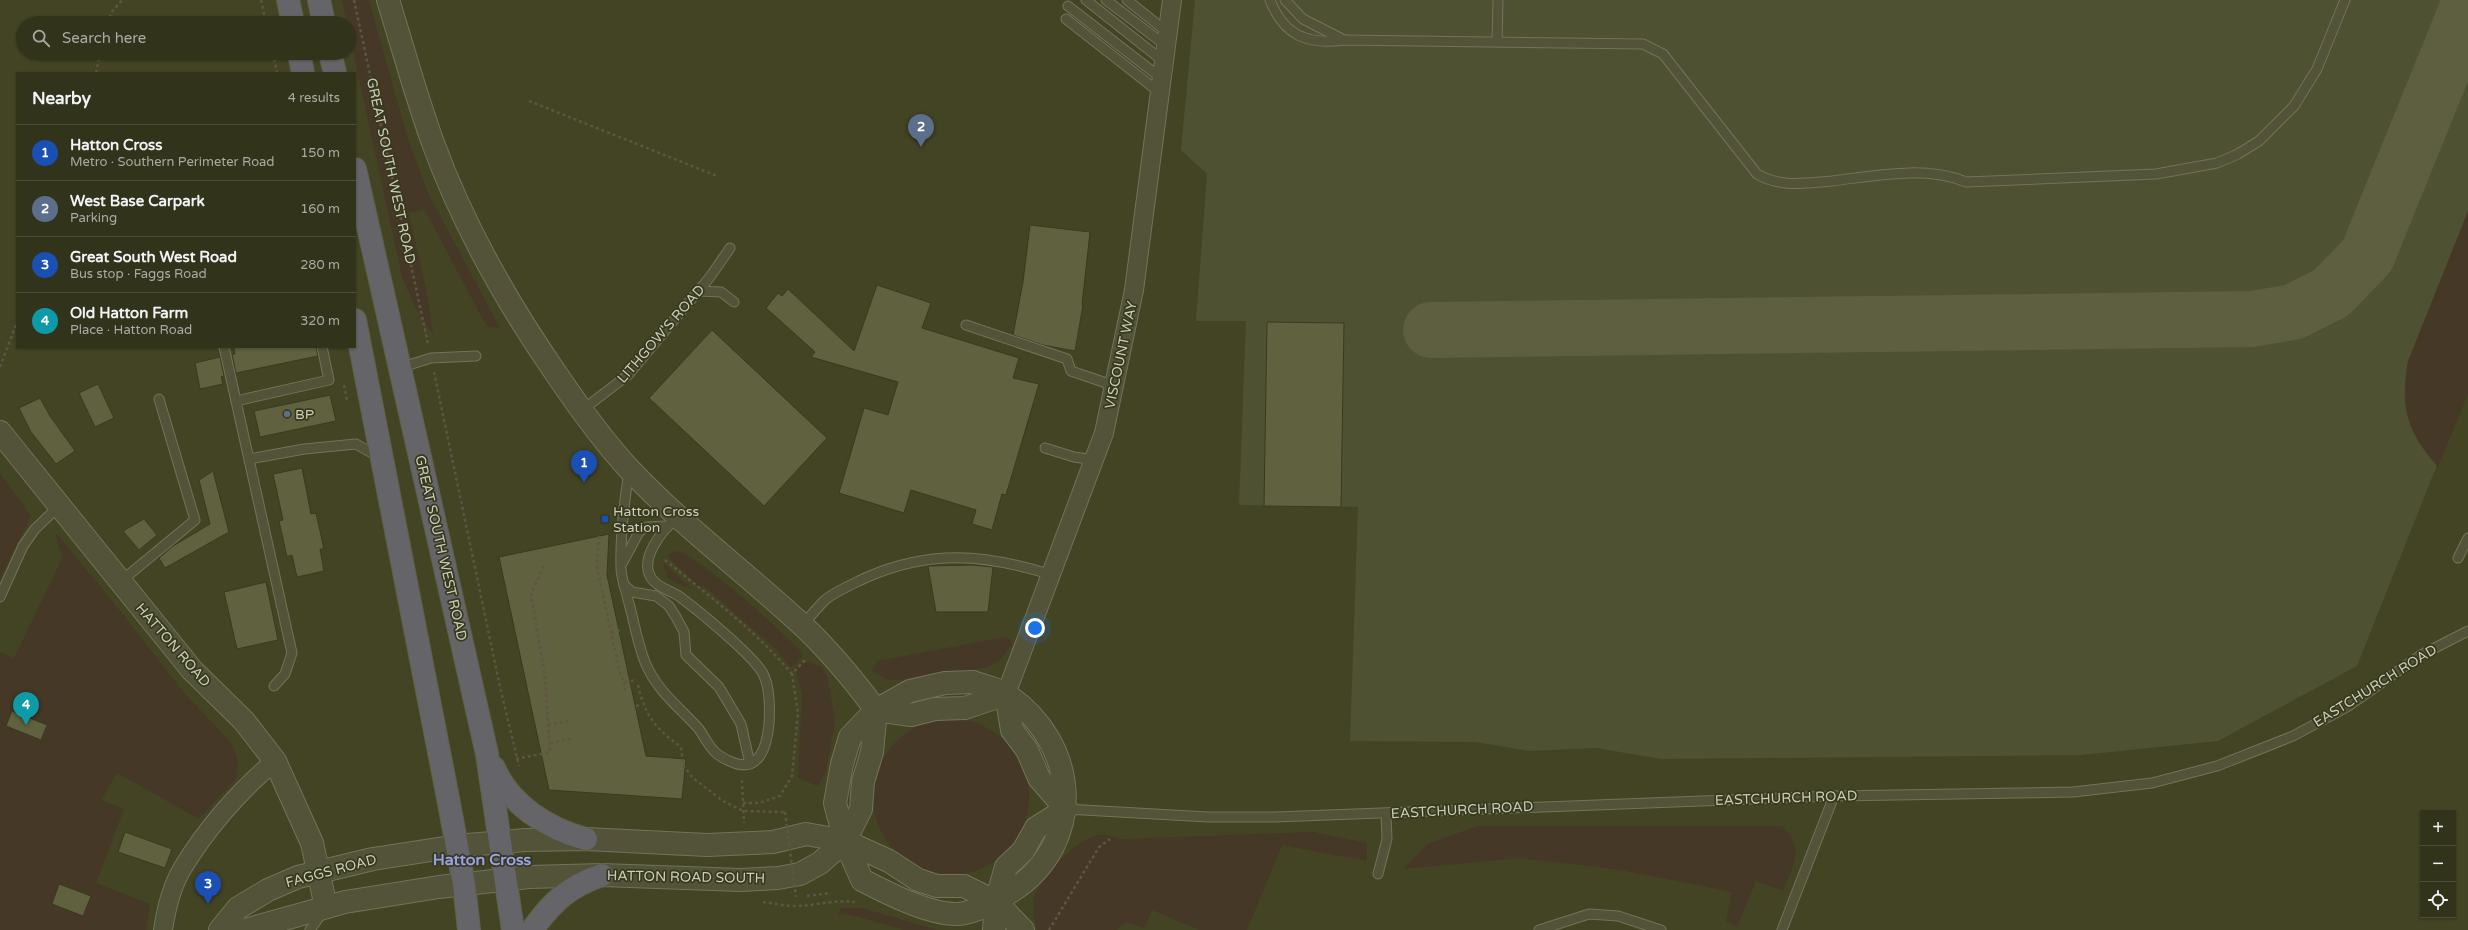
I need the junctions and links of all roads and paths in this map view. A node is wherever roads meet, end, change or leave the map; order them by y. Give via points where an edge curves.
1 (122, 0) edge
2 (261, 0) edge
3 (288, 0) edge
4 (319, 0) edge
5 (354, 0) edge
6 (388, 0) edge
7 (1086, 0) edge
8 (1106, 0) edge
9 (1126, 0) edge
10 (1172, 0) edge
11 (1270, 0) edge
12 (1285, 0) edge
13 (1498, 0) edge
14 (2345, 0) edge
15 (1068, 6) dead end
16 (110, 16) edge
17 (264, 16) edge
18 (291, 16) edge
19 (322, 16) edge
20 (1066, 19) dead end
21 (1344, 40) junction
22 (1497, 42) junction
23 (99, 60) edge
24 (274, 60) edge
25 (301, 60) edge
26 (332, 60) edge
27 (1163, 62) junction
28 (96, 72) edge
29 (277, 72) edge
30 (304, 72) edge
31 (335, 72) edge
32 (529, 101) dead end
33 (356, 174) edge
34 (717, 176) dead end
35 (730, 248) dead end
36 (698, 291) junction
37 (734, 302) dead end
38 (16, 325) edge
39 (356, 325) edge
40 (966, 325) dead end
41 (427, 342) dead end
42 (224, 348) edge
43 (322, 348) edge
44 (476, 356) dead end
45 (0, 367) edge
46 (399, 368) junction
47 (435, 377) dead end
48 (1115, 386) junction
49 (159, 399) dead end
50 (236, 401) junction
51 (582, 411) junction
52 (0, 432) edge
53 (1045, 448) dead end
54 (249, 459) junction
55 (383, 460) junction
56 (1095, 460) junction
57 (629, 470) junction
58 (59, 506) junction
59 (672, 522) junction
60 (2468, 538) edge
61 (652, 550) junction
62 (2458, 558) dead end
63 (545, 563) dead end
64 (620, 569) junction
65 (1052, 575) junction
66 (120, 582) junction
67 (624, 585) junction
68 (0, 597) edge
69 (802, 624) junction
70 (2468, 631) edge
71 (821, 644) junction
72 (792, 674) junction
73 (624, 682) dead end
74 (274, 686) dead end
75 (625, 690) dead end
76 (1006, 694) junction
77 (642, 705) dead end
78 (636, 706) dead end
79 (876, 710) junction
80 (568, 721) dead end
81 (548, 725) junction
82 (572, 739) dead end
83 (550, 743) junction
84 (488, 754) junction
85 (275, 761) junction
86 (746, 765) junction
87 (1834, 796) junction
88 (743, 803) junction
89 (1066, 809) junction
90 (1386, 814) junction
91 (1110, 838) dead end
92 (586, 839) junction
93 (845, 840) junction
94 (501, 841) junction
95 (457, 846) junction
96 (320, 872) junction
97 (1378, 874) dead end
98 (602, 875) junction
99 (506, 879) junction
100 (464, 884) junction
101 (830, 893) dead end
102 (755, 901) dead end
103 (861, 902) dead end
104 (996, 902) junction
105 (326, 907) junction
106 (1050, 929) edge
107 (163, 930) edge
108 (220, 930) edge
109 (245, 930) edge
110 (310, 930) edge
111 (469, 930) edge
112 (513, 930) edge
113 (532, 930) edge
114 (994, 930) edge
115 (1023, 930) edge
116 (1540, 930) edge
117 (1662, 930) edge
118 (1782, 930) edge

1 - 16 path
2 - 17 path
3 - 18 highway
4 - 19 highway
5 - 41 path, GREAT SOUTH WEST ROAD
6 - 51 street via 433,142 452,189 487,262 509,300
7 - 27 lane
8 - 27 lane
9 - 27 lane
10 - 27 street, VISCOUNT WAY
11 - 21 lane via 1281,22 1305,39 1315,42
12 - 21 lane via 1303,19
13 - 22 lane
14 - 22 lane via 2317,69 2294,106 2259,142 2216,163 2156,174 1966,182 1949,175 1900,174 1792,184 1769,181 1757,174 1663,54 1655,49 1643,44
15 - 27 lane
20 - 27 lane
21 - 22 lane
23 - 28 path
24 - 29 path
25 - 30 highway
26 - 31 highway
27 - 48 street, VISCOUNT WAY via 1134,290
32 - 34 path
33 - 46 highway, GREAT SOUTH WEST ROAD
35 - 36 lane, LITHGOW'S ROAD
36 - 37 lane via 721,292
36 - 51 lane, LITHGOW'S ROAD via 628,375
38 - 45 path
39 - 55 highway
40 - 48 lane via 1068,359 1071,371
42 - 50 lane
43 - 50 lane via 329,380
44 - 46 lane via 431,358
46 - 84 highway, GREAT SOUTH WEST ROAD
47 - 83 path, GREAT SOUTH WEST ROAD via 516,759 550,752
48 - 56 street, VISCOUNT WAY
49 - 66 lane via 195,520
50 - 54 lane
51 - 57 street
52 - 58 street, HATTON ROAD
53 - 56 lane
54 - 55 lane via 304,449 356,444
54 - 74 lane via 292,653 285,674
55 - 95 highway
56 - 65 street, VISCOUNT WAY
57 - 59 street
57 - 64 lane
58 - 66 street, HATTON ROAD
58 - 68 lane via 35,529 23,546
59 - 61 lane
59 - 64 lane via 646,527 639,532
59 - 69 street
60 - 62 lane
61 - 72 path via 739,620
61 - 86 lane via 648,559 648,570 652,579 681,597 749,656 763,672 767,684 769,724 762,754 757,761
63 - 81 path via 531,594 545,677
64 - 67 lane
65 - 69 lane via 992,560 955,556 927,558 892,566 860,581 826,600
65 - 76 street, VISCOUNT WAY
66 - 85 street, HATTON ROAD via 192,670 244,721
67 - 86 lane via 645,662 654,680 670,702 699,729 713,751 726,760
67 - 86 lane via 632,592 656,596 669,606 682,626 686,655 719,687 741,724
69 - 71 street
70 - 87 lane, EASTCHURCH ROAD via 2421,655 2347,707 2293,736 2217,766 2152,783 2073,792
71 - 72 path
71 - 79 street via 851,676
72 - 88 path via 798,713 792,776 780,796 759,803
73 - 75 path
76 - 79 street via 964,708 935,709 911,715
76 - 89 street via 1035,718 1054,750 1064,775
77 - 78 path
79 - 93 street, HATTON ROAD SOUTH via 872,752 863,782 862,810
80 - 81 path
81 - 83 path
82 - 83 path
84 - 92 highway via 504,787 522,805 558,830
84 - 94 highway, GREAT SOUTH WEST ROAD
85 - 96 street, HATTON ROAD via 312,843
85 - 107 street via 237,798 182,869 168,904
86 - 88 path
87 - 90 lane, EASTCHURCH ROAD
87 - 118 lane
88 - 101 path, bridge via 743,811 785,812 796,897
89 - 90 lane, EASTCHURCH ROAD via 1208,817
89 - 104 street via 1036,828 1023,851 1006,867
90 - 97 lane via 1386,840
91 - 106 path via 1099,847
92 - 93 street via 707,845 773,842 806,834
92 - 94 street
93 - 98 street, HATTON ROAD SOUTH via 820,863 800,874 778,878 740,880
93 - 104 street via 889,861 918,880 937,886 964,886
93 - 104 street via 862,880 890,894 940,912 957,914
94 - 95 street, FAGGS ROAD
94 - 99 highway, GREAT SOUTH WEST ROAD
95 - 96 street, FAGGS ROAD via 373,858
95 - 100 highway
96 - 105 street, HATTON ROAD
96 - 108 street, FAGGS ROAD via 298,877 268,890 238,908
98 - 99 street, HATTON ROAD SOUTH
98 - 113 highway via 570,889 546,911
99 - 100 street, HATTON ROAD SOUTH
99 - 112 highway, GREAT SOUTH WEST ROAD
100 - 105 street, HATTON ROAD SOUTH
100 - 111 highway
102 - 103 path via 790,906 814,905 837,900
104 - 114 street
104 - 115 street
105 - 109 street
105 - 110 lane
116 - 117 lane via 1589,914 1618,916

